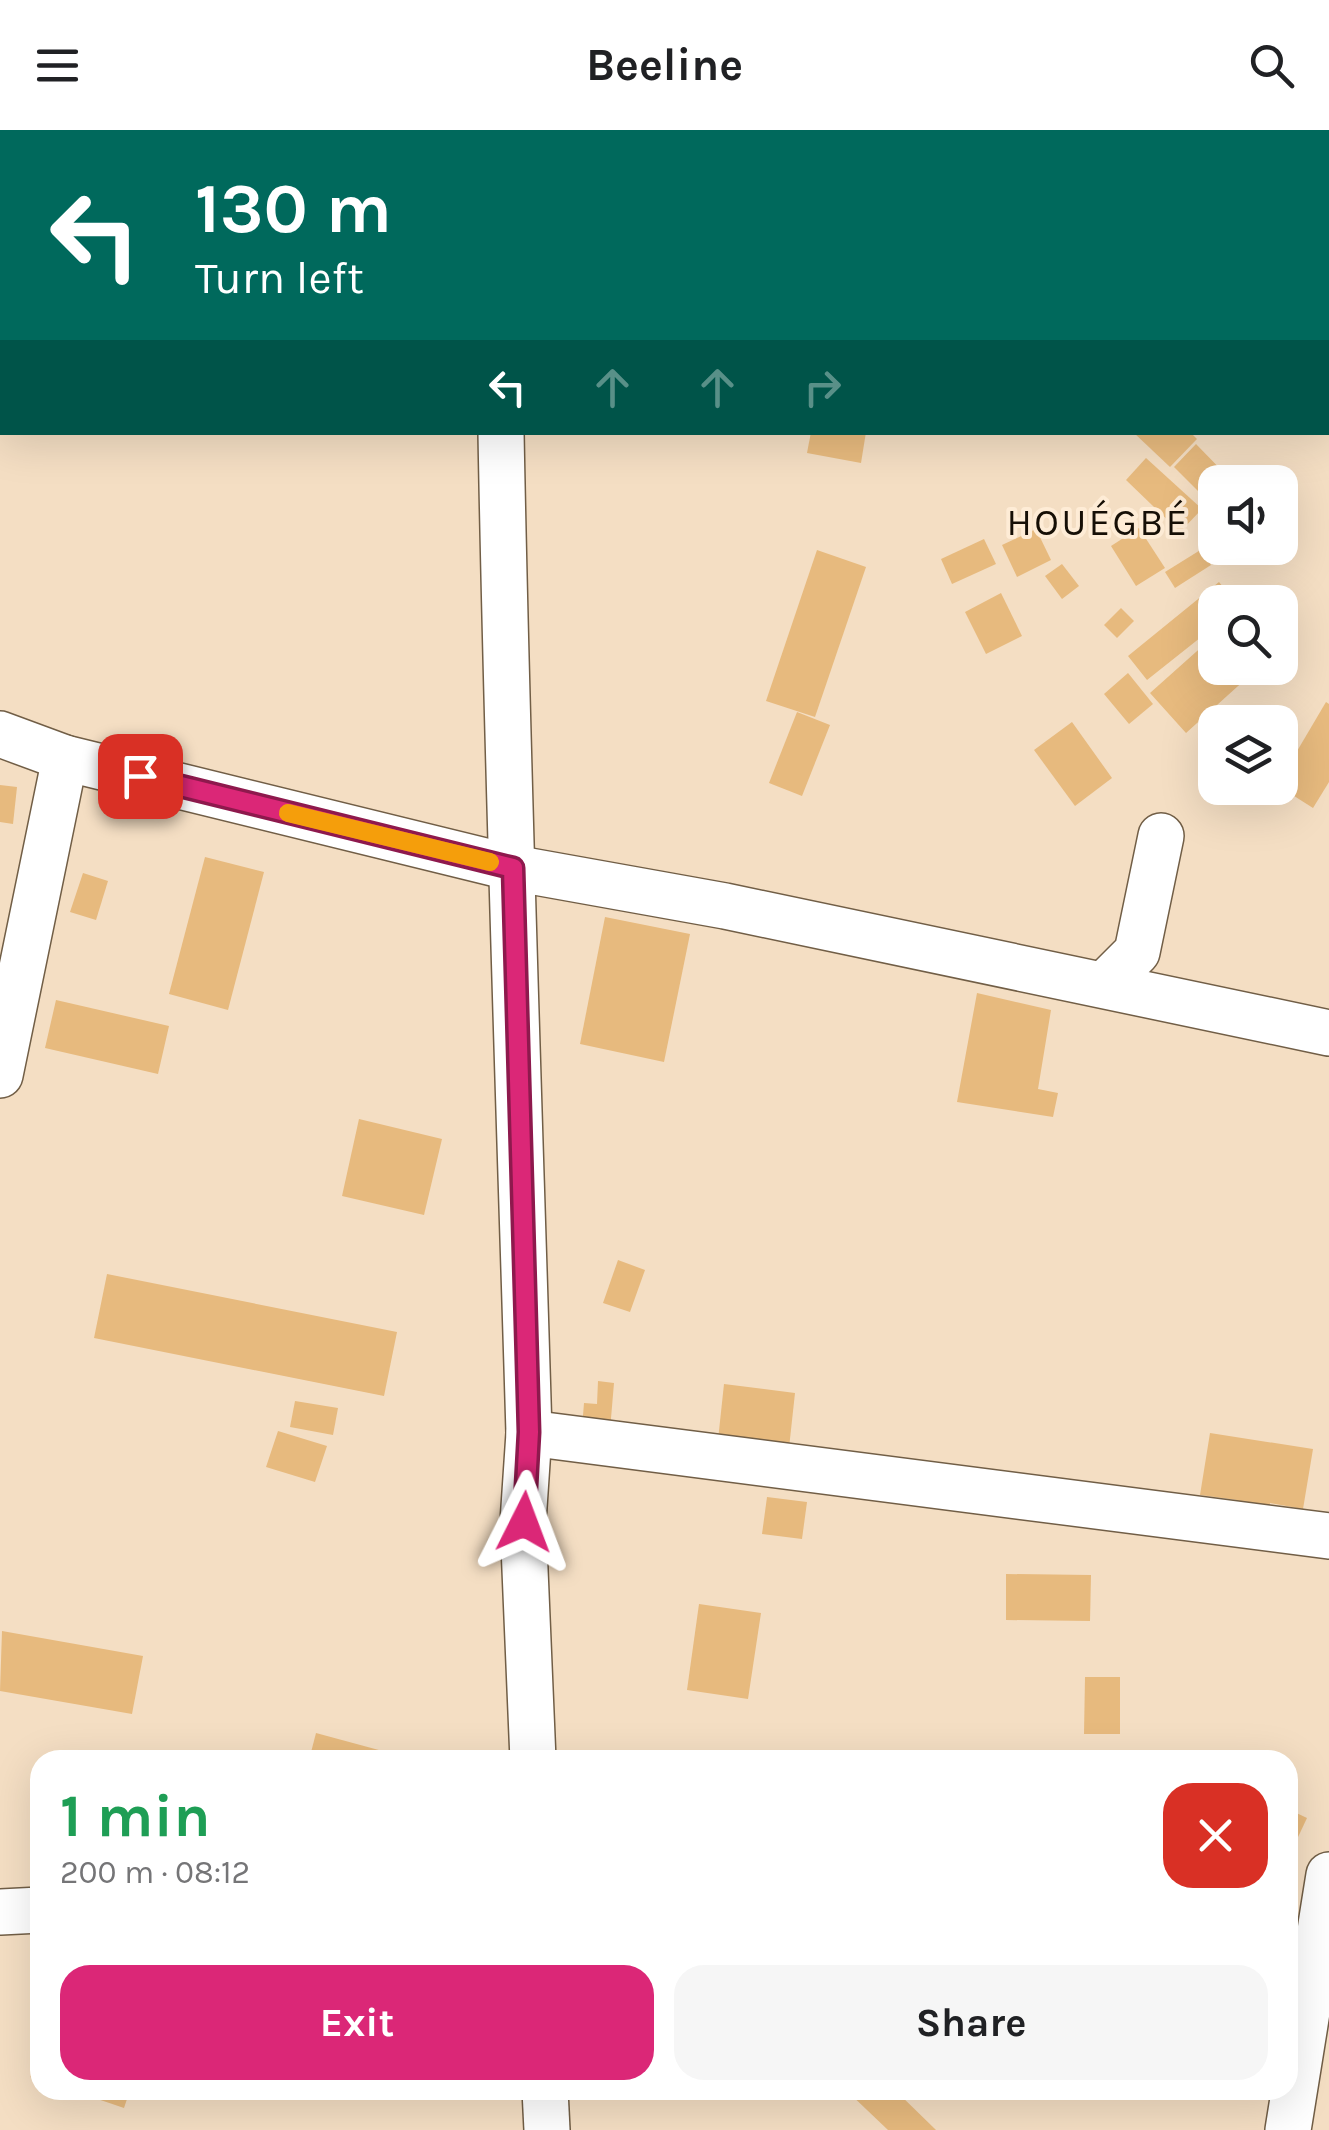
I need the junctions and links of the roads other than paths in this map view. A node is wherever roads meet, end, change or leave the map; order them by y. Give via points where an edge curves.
1 (500, 435) edge
2 (0, 734) edge
3 (65, 758) junction
4 (1161, 836) dead end
5 (513, 868) junction
6 (1137, 952) junction
7 (1105, 984) junction
8 (1156, 995) junction
9 (1329, 1032) edge
10 (0, 1075) edge
11 (529, 1432) junction
12 (1329, 1536) edge
13 (533, 1750) edge
14 (1318, 1887) edge
15 (30, 1910) edge
16 (0, 1912) edge
17 (1298, 2049) edge
18 (545, 2100) edge
19 (1292, 2100) edge
20 (546, 2130) edge
21 (1288, 2130) edge

1 - 5 street
2 - 3 street
3 - 5 street
3 - 10 street
4 - 6 street
5 - 7 street
5 - 11 street
6 - 7 street
6 - 8 street
7 - 8 street
8 - 9 street
11 - 12 street
11 - 13 street via 524,1522
14 - 17 street
15 - 16 street
18 - 20 street
19 - 21 street

